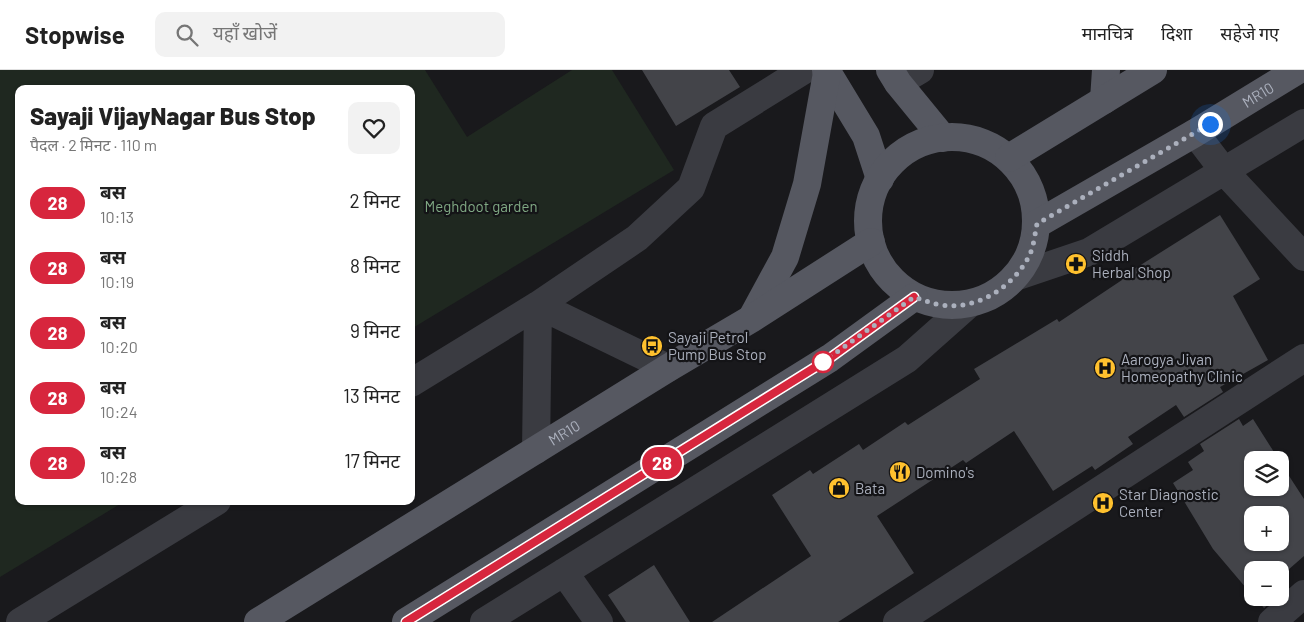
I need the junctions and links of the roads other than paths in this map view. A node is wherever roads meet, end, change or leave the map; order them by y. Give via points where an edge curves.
1 (1106, 70) edge
2 (1153, 70) edge
3 (1298, 70) edge
4 (819, 71) edge
5 (903, 74) edge
6 (1104, 100) junction
7 (1304, 123) edge
8 (1195, 133) junction
9 (943, 138) junction
10 (1009, 158) junction
11 (1224, 171) junction
12 (880, 179) junction
13 (1037, 224) junction
14 (871, 242) junction
15 (1304, 257) edge
16 (1015, 278) junction
17 (914, 297) junction
18 (969, 304) junction
19 (538, 305) junction
20 (751, 319) junction
21 (1304, 358) edge
22 (668, 368) junction
23 (415, 381) edge
24 (536, 450) junction
25 (210, 505) edge
26 (564, 572) junction
27 (1304, 594) edge
28 (20, 622) edge
29 (258, 622) edge
30 (406, 622) edge
31 (484, 622) edge
32 (598, 622) edge
33 (897, 622) edge
34 (1272, 622) edge

1 - 6 main road
2 - 6 main road
3 - 8 main road, MR10
4 - 12 main road via 866,136
4 - 19 street via 714,126 691,188 637,238
4 - 20 main road via 807,184 785,257
5 - 9 main road
6 - 10 main road
7 - 11 street
8 - 11 street
8 - 13 main road, MR10
9 - 10 main road via 967,138 989,145
9 - 12 main road via 918,144 896,158
10 - 13 main road via 1025,177 1034,199
11 - 15 street
11 - 16 street via 1089,252
12 - 14 main road via 871,199 868,220
13 - 16 main road via 1031,253
14 - 17 main road via 880,264 895,283
14 - 20 main road, MR10
16 - 18 main road via 995,294
17 - 18 main road via 941,305
17 - 30 main road via 830,358
18 - 26 street via 907,359
19 - 22 street
19 - 23 street
19 - 24 street
20 - 22 main road, MR10
21 - 33 street
22 - 24 main road, MR10
24 - 29 main road, MR10
25 - 28 street
26 - 31 street
26 - 32 street
27 - 34 street

